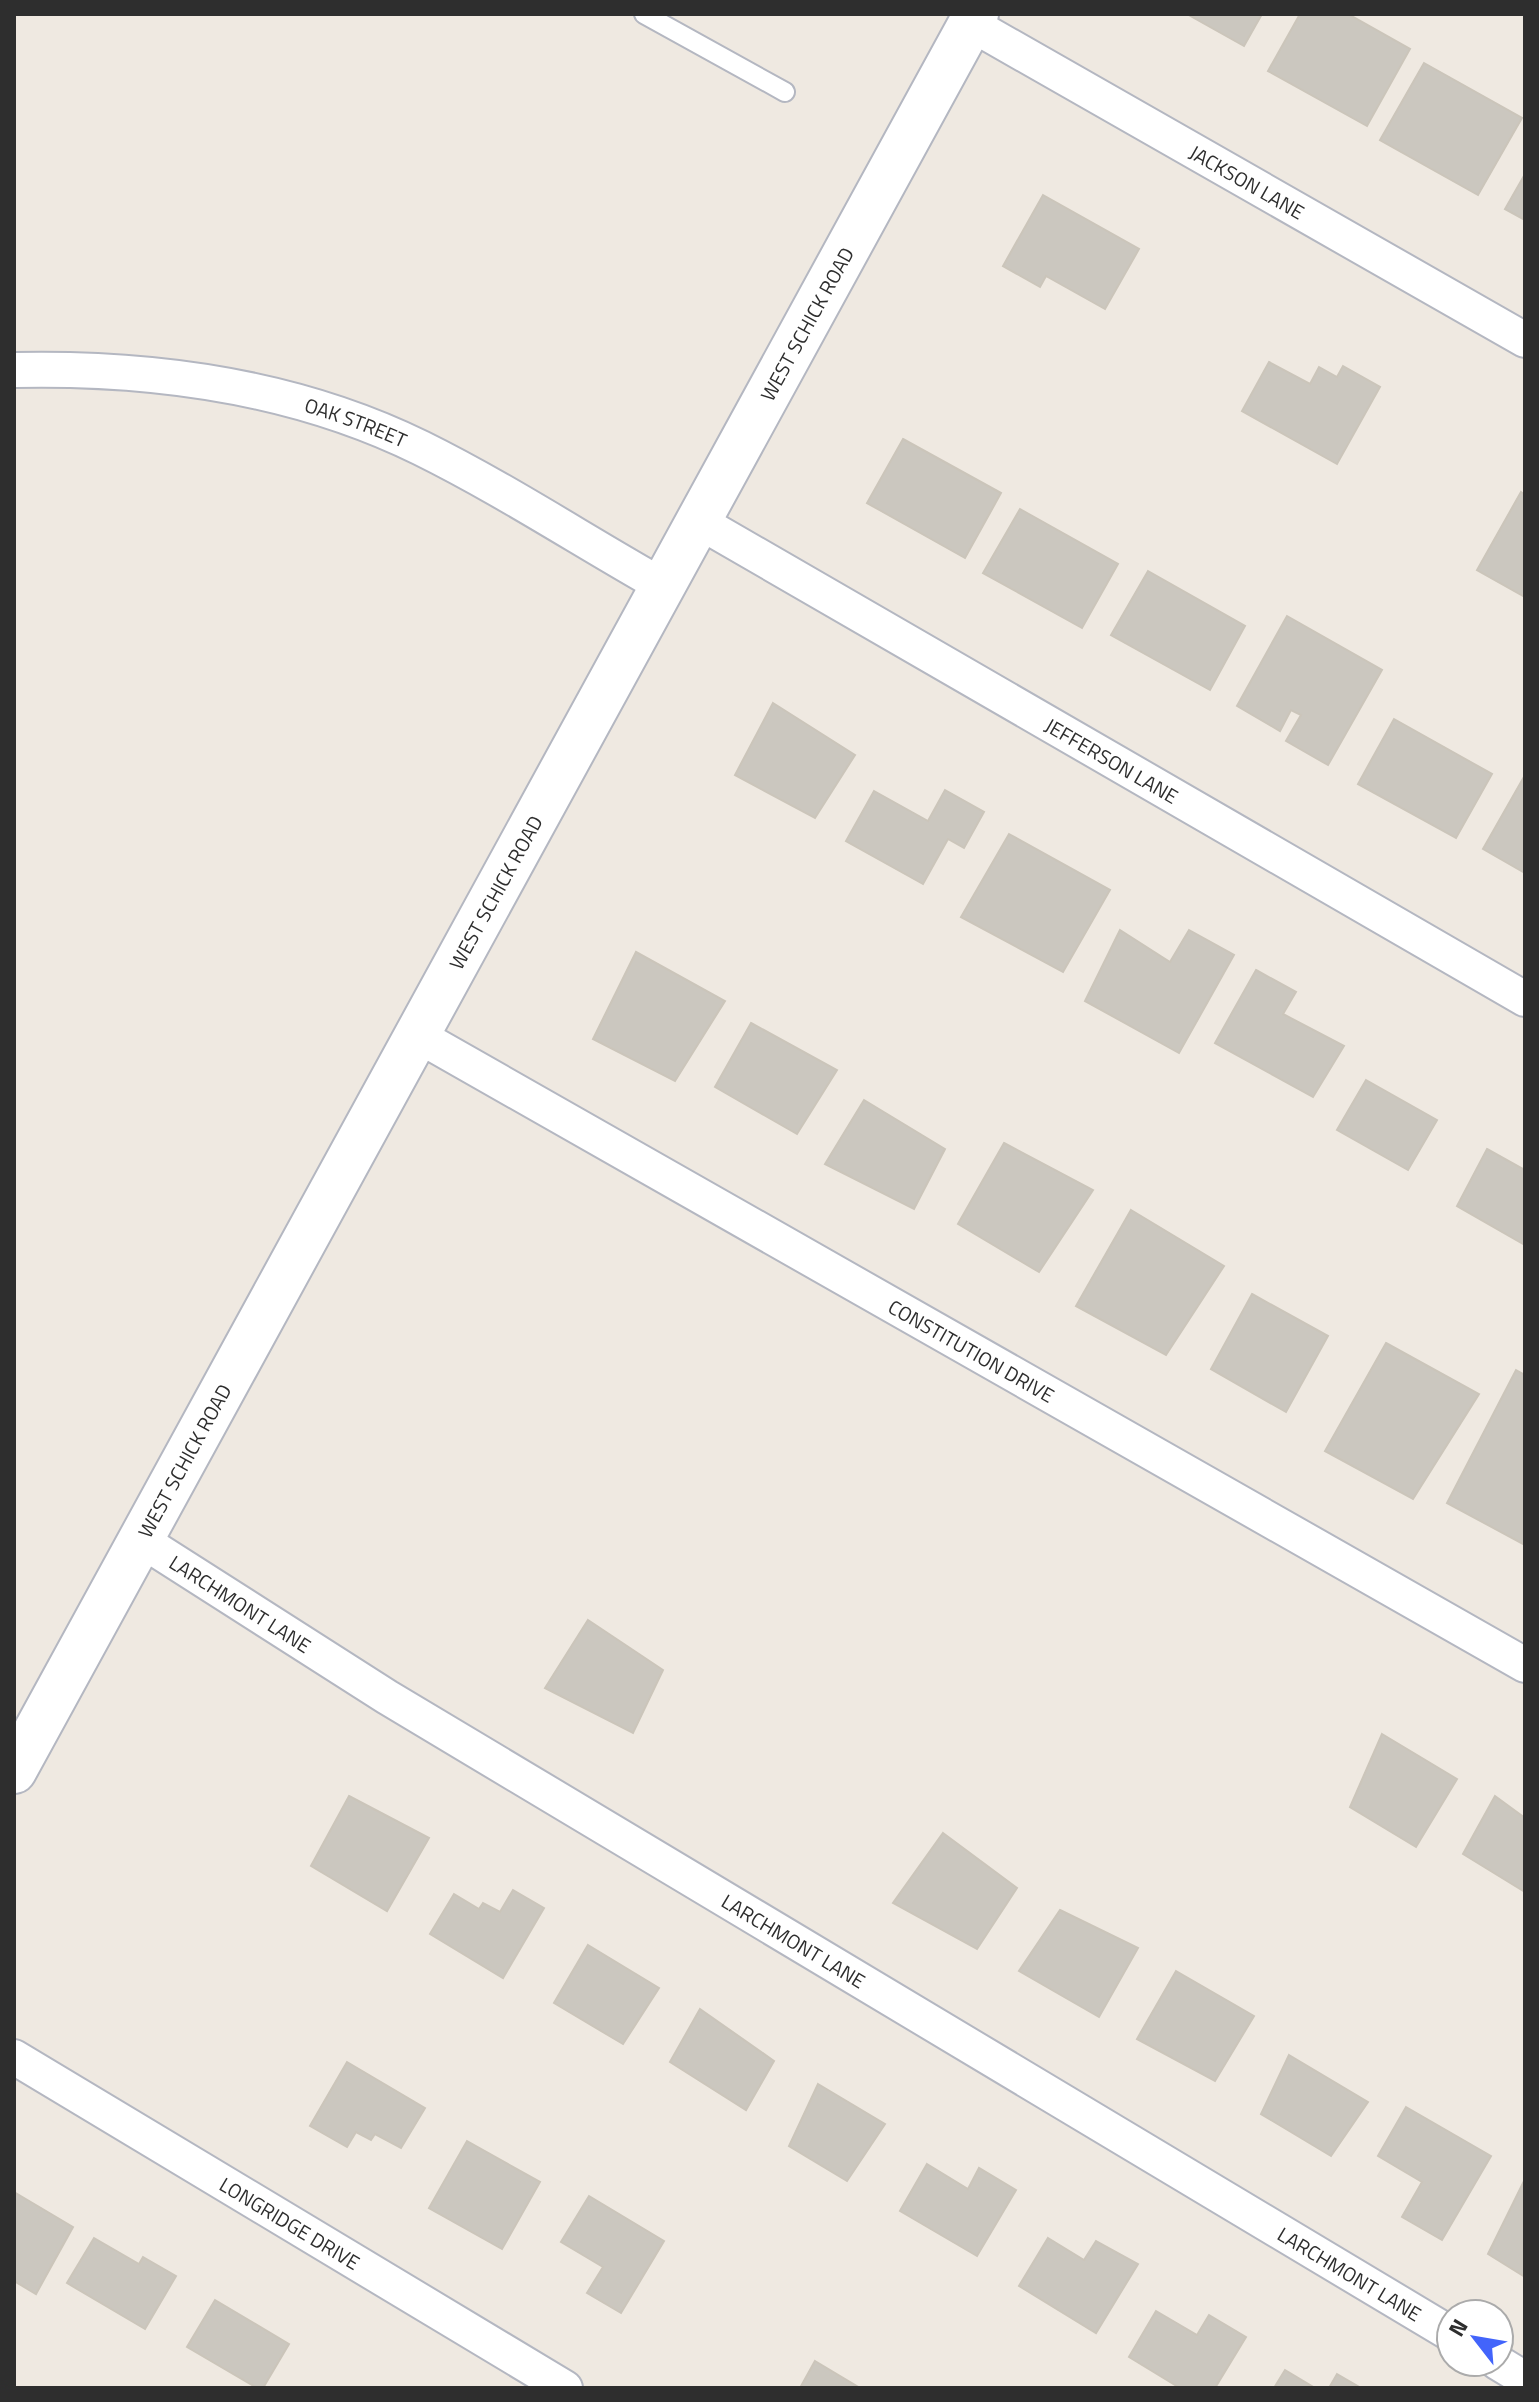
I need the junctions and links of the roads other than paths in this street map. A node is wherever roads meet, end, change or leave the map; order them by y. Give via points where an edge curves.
1 (644, 14) edge
2 (974, 19) edge
3 (785, 92) dead end
4 (1525, 340) edge
5 (14, 370) edge
6 (698, 521) junction
7 (663, 586) junction
8 (1525, 999) edge
9 (417, 1035) junction
10 (141, 1540) junction
11 (1525, 1665) edge
12 (14, 1771) edge
13 (14, 2057) edge
14 (1435, 2324) edge
15 (565, 2388) edge

1 - 3 lane
2 - 4 street, JACKSON LANE
2 - 6 street, WEST SCHICK ROAD
5 - 7 street, OAK STREET via 133,371 239,386 350,418 421,448
6 - 7 street, WEST SCHICK ROAD
6 - 8 street, JEFFERSON LANE
7 - 9 street, WEST SCHICK ROAD
9 - 10 street, WEST SCHICK ROAD
9 - 11 street, CONSTITUTION DRIVE
10 - 12 street, WEST SCHICK ROAD
10 - 14 street, LARCHMONT LANE via 387,1697
13 - 15 street, LONGRIDGE DRIVE

